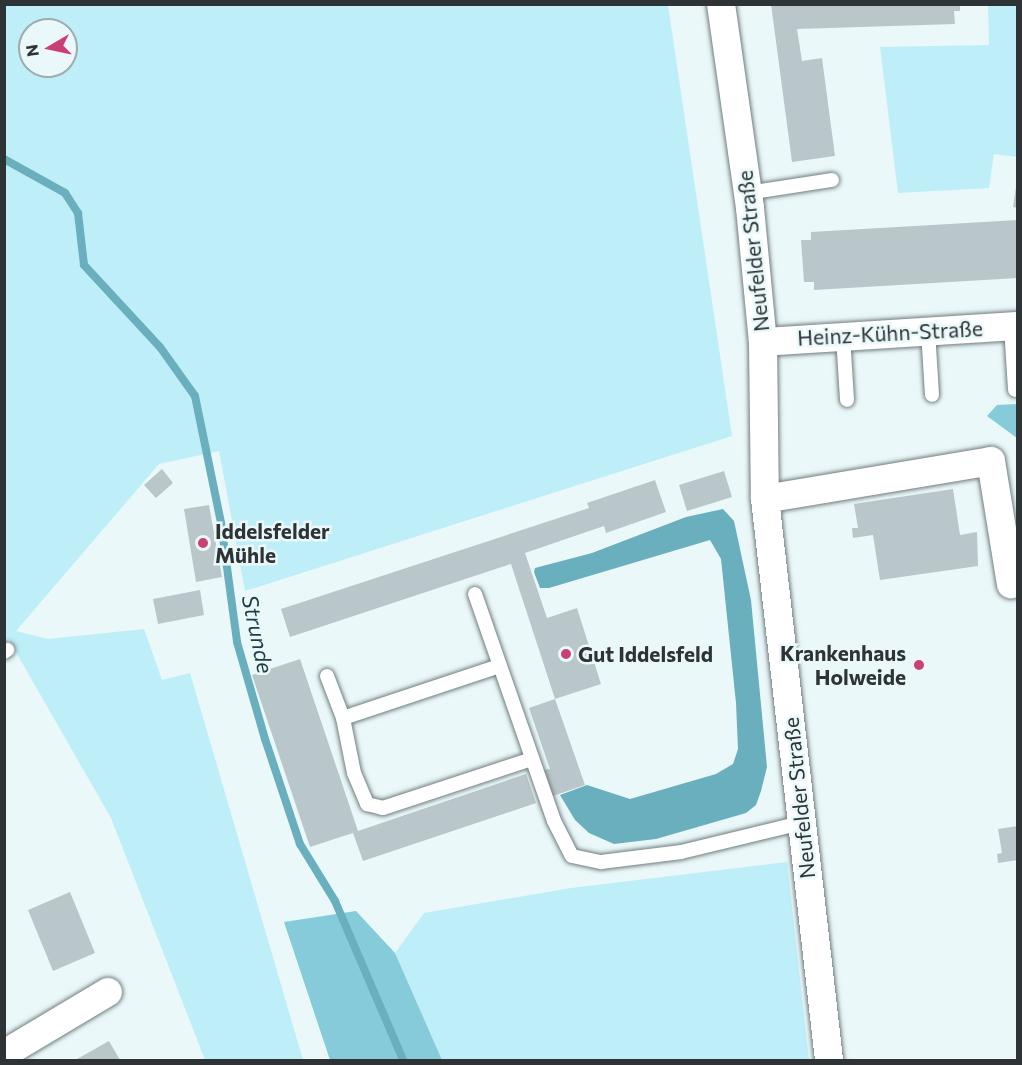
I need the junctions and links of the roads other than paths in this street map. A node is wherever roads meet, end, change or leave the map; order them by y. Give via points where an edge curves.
1 (721, 4) edge
2 (832, 180) dead end
3 (747, 193) junction
4 (1014, 326) edge
5 (928, 331) junction
6 (843, 336) junction
7 (763, 342) junction
8 (1015, 390) dead end
9 (932, 395) dead end
10 (847, 400) dead end
11 (765, 499) junction
12 (1011, 584) dead end
13 (476, 594) dead end
14 (499, 666) junction
15 (327, 676) dead end
16 (344, 718) junction
17 (531, 759) junction
18 (801, 823) junction
19 (108, 992) dead end
20 (4, 1054) edge
21 (829, 1060) edge

1 - 3 street, Neufelder Straße
2 - 3 lane
3 - 7 street, Neufelder Straße
4 - 5 street, Heinz-Kühn-Straße
4 - 8 lane
5 - 6 street, Heinz-Kühn-Straße
5 - 9 lane
6 - 7 street, Heinz-Kühn-Straße
6 - 10 lane
7 - 11 street, Neufelder Straße
11 - 12 street via 991,461
11 - 18 street, Neufelder Straße
13 - 14 lane
14 - 16 lane
14 - 17 lane
15 - 16 lane
16 - 17 lane via 354,773 367,804 383,808
17 - 18 lane via 554,821 573,856 601,862 681,852
18 - 21 street, Neufelder Straße
19 - 20 street

